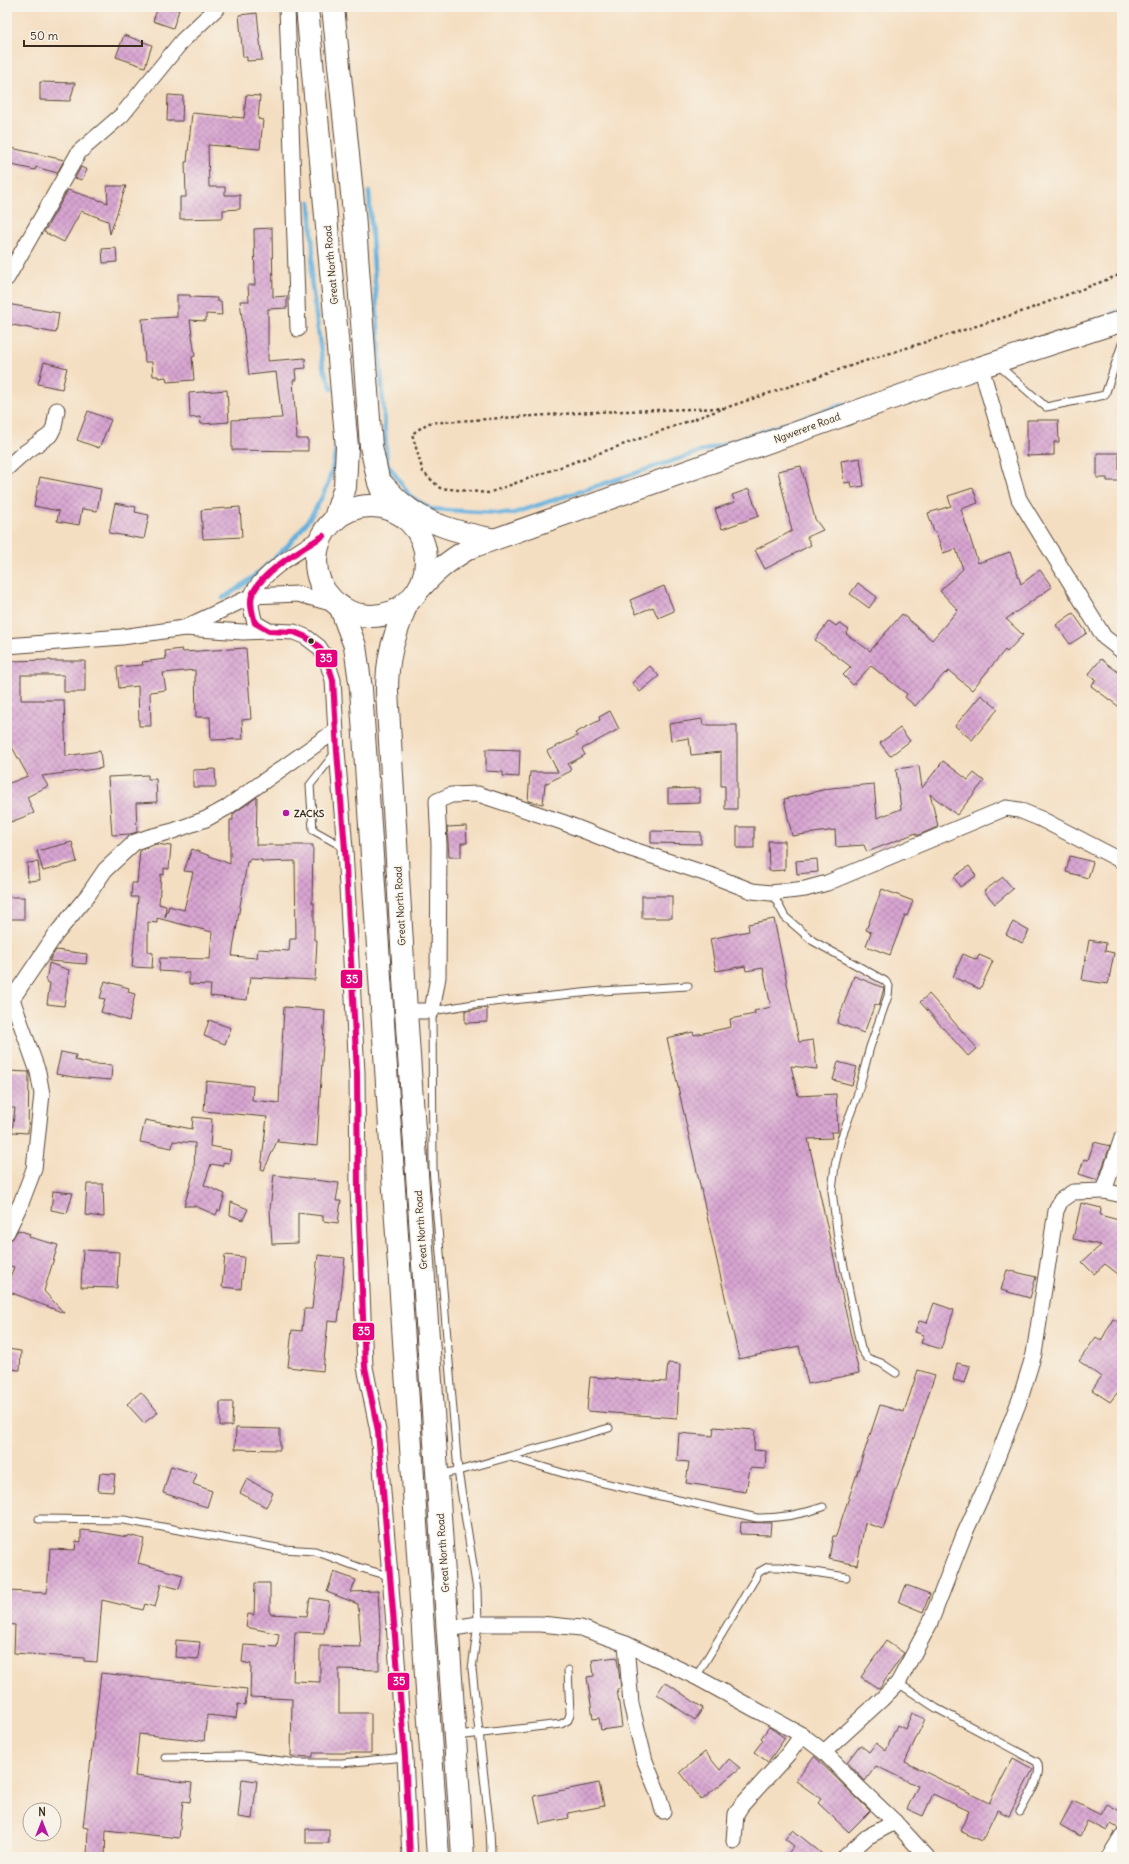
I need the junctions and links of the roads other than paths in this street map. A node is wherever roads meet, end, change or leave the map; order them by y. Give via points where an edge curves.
1 (218, 7) edge
2 (287, 7) edge
3 (307, 7) edge
4 (333, 7) edge
5 (7, 278) edge
6 (1122, 321) edge
7 (298, 329) dead end
8 (1122, 344) edge
9 (988, 365) junction
10 (57, 410) dead end
11 (7, 468) edge
12 (378, 479) junction
13 (392, 510) junction
14 (430, 521) junction
15 (329, 528) junction
16 (494, 539) junction
17 (252, 596) junction
18 (410, 601) junction
19 (339, 605) junction
20 (184, 628) junction
21 (269, 631) junction
22 (7, 646) edge
23 (1122, 651) edge
24 (336, 731) junction
25 (337, 751) junction
26 (345, 849) junction
27 (1122, 861) edge
28 (771, 893) junction
29 (688, 986) dead end
30 (10, 1002) edge
31 (406, 1011) junction
32 (432, 1011) junction
33 (1122, 1138) edge
34 (1104, 1191) junction
35 (1122, 1195) edge
36 (7, 1232) edge
37 (896, 1373) dead end
38 (609, 1428) dead end
39 (510, 1457) junction
40 (448, 1473) junction
41 (823, 1507) dead end
42 (39, 1519) dead end
43 (389, 1576) junction
44 (846, 1577) dead end
45 (478, 1624) junction
46 (448, 1629) junction
47 (626, 1644) junction
48 (568, 1670) dead end
49 (696, 1677) junction
50 (898, 1683) junction
51 (480, 1732) junction
52 (455, 1736) junction
53 (802, 1736) junction
54 (824, 1752) junction
55 (164, 1757) dead end
56 (405, 1757) junction
57 (663, 1811) dead end
58 (1020, 1812) dead end
59 (895, 1822) junction
60 (1122, 1836) edge
61 (734, 1841) dead end
62 (410, 1857) edge
63 (438, 1857) edge
64 (463, 1857) edge
65 (489, 1857) edge
66 (845, 1857) edge
67 (927, 1857) edge
68 (1109, 1857) edge

1 - 5 street via 182,41 122,114 79,152
2 - 7 street
3 - 15 main road, Great North Road via 347,448 345,487
4 - 12 main road via 354,213 371,446
6 - 9 main road, Ngwerere Road
8 - 9 lane via 1105,395 1046,407
9 - 16 main road, Ngwerere Road
9 - 23 street via 1019,499 1104,637
10 - 11 street via 50,435
12 - 13 main road
12 - 14 main road via 402,504
13 - 14 main road
13 - 15 main road via 379,506 360,506 350,510
13 - 18 main road via 403,516 416,530 425,555 424,572
14 - 16 main road via 462,533
15 - 17 street via 266,576
15 - 19 main road via 317,557 319,579 323,589
16 - 18 main road, Ngwerere Road via 470,548 448,561 429,577
17 - 19 street via 298,594
17 - 20 street
17 - 21 street via 251,608 255,623
18 - 19 main road via 384,616 373,617 350,613
18 - 31 main road, Great North Road via 391,646 387,668
19 - 63 main road via 354,646 361,689
20 - 21 street
20 - 22 street via 122,637
21 - 24 street via 294,632 319,647 326,658 333,680
24 - 25 street
24 - 30 street via 226,808 206,819 135,842 106,870 56,934
25 - 26 street
25 - 26 lane via 310,785 313,830
26 - 43 street via 356,1072 361,1302 365,1366 378,1430
27 - 28 street via 1041,819 1006,808 827,882 805,889
28 - 32 street via 752,891 478,794 451,795 437,801 438,977
28 - 37 lane via 785,917 813,941 885,981 889,986 857,1096 841,1139 832,1191 838,1238 862,1349 867,1358
29 - 32 lane via 601,991 474,1004
30 - 36 street via 38,1072 42,1094 34,1170
31 - 32 street
31 - 40 main road, Great North Road
32 - 40 lane via 433,1168
33 - 34 street
34 - 35 street
34 - 50 street via 1073,1192 1061,1200 1056,1211 1034,1354 1020,1399 930,1623
38 - 39 lane
39 - 40 lane
39 - 41 lane via 569,1476 758,1518 785,1518
40 - 45 lane via 477,1590
40 - 46 main road, Great North Road
42 - 43 lane via 124,1520 283,1549 315,1551
43 - 56 street
44 - 49 lane via 781,1567 768,1567 759,1572
45 - 46 street
45 - 47 street via 540,1624 581,1628
45 - 51 lane via 472,1669
46 - 52 main road, Great North Road
47 - 49 street
47 - 57 street via 631,1704 645,1761
48 - 51 lane via 568,1720 561,1724
49 - 53 street
50 - 54 street
50 - 58 lane via 936,1708 1037,1762 1040,1767 1039,1775
51 - 52 lane
51 - 65 lane via 490,1831
52 - 64 main road, Great North Road
53 - 54 street
53 - 61 street via 741,1806 736,1814
54 - 59 street
55 - 56 lane via 244,1756 297,1763 342,1763
56 - 62 street
59 - 66 street via 867,1837
59 - 67 street
60 - 68 street

